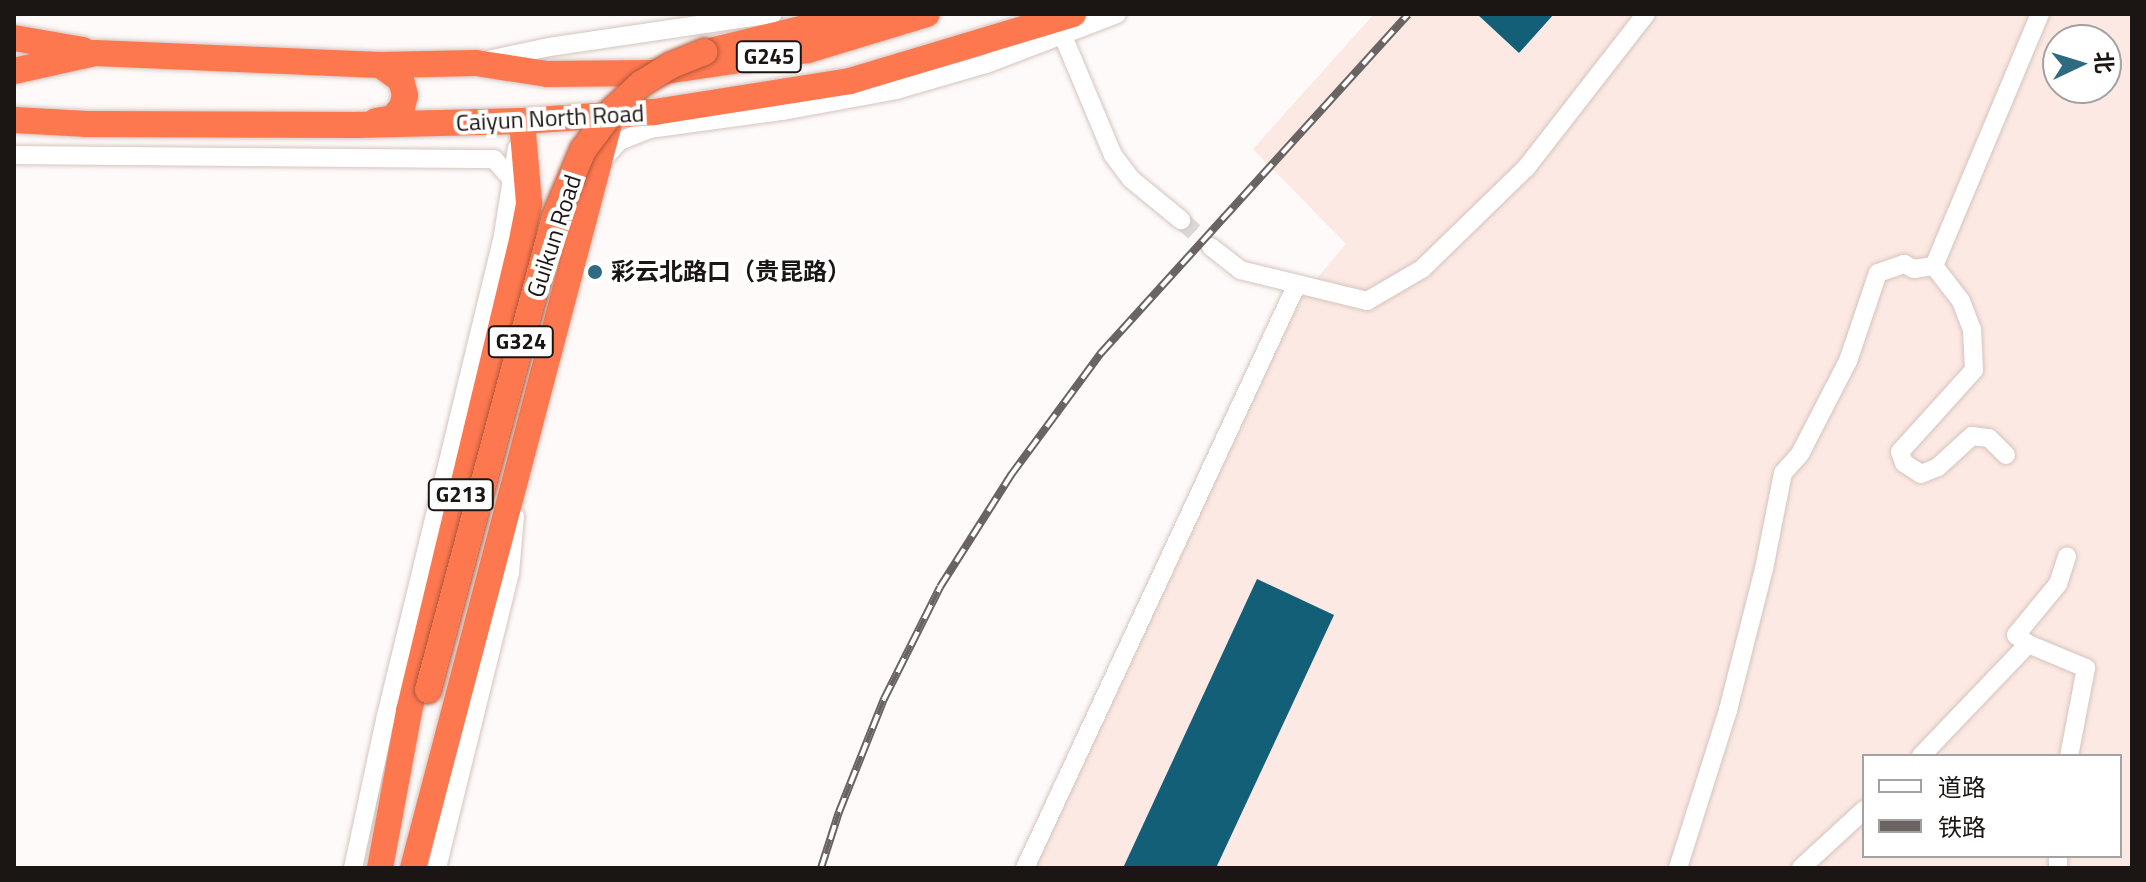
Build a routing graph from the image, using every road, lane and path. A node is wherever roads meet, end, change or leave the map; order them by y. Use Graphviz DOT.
graph roads {
  1 [pos="773,14"];
  2 [pos="863,14"];
  3 [pos="927,14"];
  4 [pos="1117,14"];
  5 [pos="1646,14"];
  6 [pos="2040,14"];
  7 [pos="1068,25"];
  8 [pos="14,38"];
  9 [pos="95,53"];
  10 [pos="14,55"];
  11 [pos="476,63"];
  12 [pos="380,65"];
  13 [pos="14,71"];
  14 [pos="611,116"];
  15 [pos="14,120"];
  16 [pos="522,121"];
  17 [pos="356,125"];
  18 [pos="649,129"];
  19 [pos="14,155"];
  20 [pos="595,169"];
  21 [pos="512,180"];
  22 [pos="529,203"];
  23 [pos="1181,220"];
  24 [pos="579,227"];
  25 [pos="1211,247"];
  26 [pos="1934,266"];
  27 [pos="1296,286"];
  28 [pos="2006,455"];
  29 [pos="518,469"];
  30 [pos="2067,556"];
  31 [pos="2028,644"];
  32 [pos="1923,754"];
  33 [pos="2069,754"];
  34 [pos="1862,812"];
  35 [pos="353,868"];
  36 [pos="380,868"];
  37 [pos="387,868"];
  38 [pos="413,868"];
  39 [pos="437,868"];
  40 [pos="1025,868"];
  41 [pos="1678,868"];
  42 [pos="1801,868"];
  1 -- 11 [label="street"];
  2 -- 37 [label="highway, Guikun Road / G324, bridge"];
  3 -- 11 [label="highway, Caiyun North Road / G245"];
  4 -- 7 [label="street"];
  5 -- 27 [label="street"];
  6 -- 26 [label="street"];
  7 -- 14 [label="highway, Caiyun North Road"];
  7 -- 18 [label="street"];
  7 -- 23 [label="street"];
  8 -- 9 [label="highway"];
  9 -- 10 [label="highway"];
  9 -- 12 [label="highway, Caiyun North Road"];
  9 -- 13 [label="highway, Caiyun North Road"];
  11 -- 12 [label="highway, Caiyun North Road"];
  12 -- 17 [label="highway"];
  14 -- 16 [label="highway, Caiyun North Road"];
  14 -- 18 [label="highway"];
  14 -- 20 [label="highway, Guikun Road / G213"];
  15 -- 17 [label="highway, Caiyun North Road"];
  16 -- 17 [label="highway, Caiyun North Road"];
  16 -- 21 [label="street"];
  16 -- 22 [label="highway, G213"];
  18 -- 20 [label="street"];
  19 -- 21 [label="street"];
  20 -- 24 [label="highway, Guikun Road / G213"];
  21 -- 35 [label="street"];
  22 -- 24 [label="highway"];
  22 -- 36 [label="highway, G213"];
  24 -- 29 [label="highway, Guikun Road / G213"];
  25 -- 27 [label="street"];
  26 -- 28 [label="street"];
  26 -- 41 [label="street"];
  27 -- 40 [label="street"];
  29 -- 38 [label="highway, Guikun Road / G213"];
  29 -- 39 [label="street"];
  30 -- 31 [label="street"];
  31 -- 32 [label="street"];
  31 -- 33 [label="street"];
  34 -- 42 [label="street"];
}
